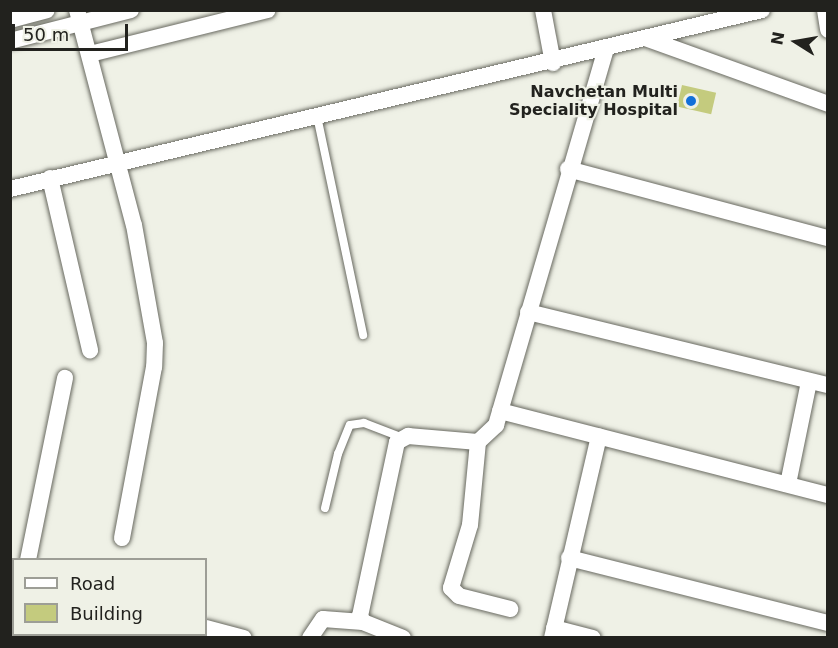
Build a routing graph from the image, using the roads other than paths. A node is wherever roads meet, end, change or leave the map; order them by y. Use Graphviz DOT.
graph roads {
  1 [pos="47,10"];
  2 [pos="131,10"];
  3 [pos="268,10"];
  4 [pos="543,10"];
  5 [pos="762,10"];
  6 [pos="825,10"];
  7 [pos="79,17"];
  8 [pos="10,20"];
  9 [pos="828,30"];
  10 [pos="645,38"];
  11 [pos="10,40"];
  12 [pos="606,48"];
  13 [pos="90,54"];
  14 [pos="553,63"];
  15 [pos="828,104"];
  16 [pos="317,116"];
  17 [pos="117,160"];
  18 [pos="568,169"];
  19 [pos="50,178"];
  20 [pos="10,189"];
  21 [pos="828,238"];
  22 [pos="528,312"];
  23 [pos="363,335"];
  24 [pos="90,350"];
  25 [pos="65,378"];
  26 [pos="809,382"];
  27 [pos="828,385"];
  28 [pos="500,411"];
  29 [pos="599,436"];
  30 [pos="401,437"];
  31 [pos="478,442"];
  32 [pos="788,484"];
  33 [pos="828,495"];
  34 [pos="325,508"];
  35 [pos="122,538"];
  36 [pos="28,558"];
  37 [pos="569,558"];
  38 [pos="510,609"];
  39 [pos="363,622"];
  40 [pos="828,623"];
  41 [pos="207,628"];
  42 [pos="553,633"];
  43 [pos="244,638"];
  44 [pos="310,638"];
  45 [pos="403,638"];
  46 [pos="593,638"];
  1 -- 8 [label="street"];
  2 -- 7 [label="street"];
  3 -- 13 [label="street"];
  4 -- 14 [label="street"];
  5 -- 10 [label="street"];
  6 -- 9 [label="street"];
  7 -- 11 [label="street"];
  7 -- 13 [label="street"];
  10 -- 12 [label="street"];
  10 -- 15 [label="street"];
  12 -- 14 [label="street"];
  12 -- 18 [label="street"];
  13 -- 17 [label="street"];
  14 -- 16 [label="street"];
  16 -- 17 [label="street"];
  16 -- 23 [label="lane"];
  17 -- 19 [label="street"];
  17 -- 35 [label="street"];
  18 -- 21 [label="street"];
  18 -- 22 [label="street"];
  19 -- 20 [label="street"];
  19 -- 24 [label="street"];
  22 -- 26 [label="street"];
  22 -- 28 [label="street"];
  25 -- 36 [label="street"];
  26 -- 27 [label="street"];
  26 -- 32 [label="street"];
  28 -- 29 [label="street"];
  28 -- 31 [label="street"];
  29 -- 32 [label="street"];
  29 -- 37 [label="street"];
  30 -- 31 [label="street"];
  30 -- 34 [label="lane"];
  30 -- 39 [label="street"];
  31 -- 38 [label="street"];
  32 -- 33 [label="street"];
  37 -- 40 [label="street"];
  37 -- 42 [label="street"];
  39 -- 44 [label="street"];
  39 -- 45 [label="street"];
  41 -- 43 [label="street"];
  42 -- 46 [label="street"];
}
